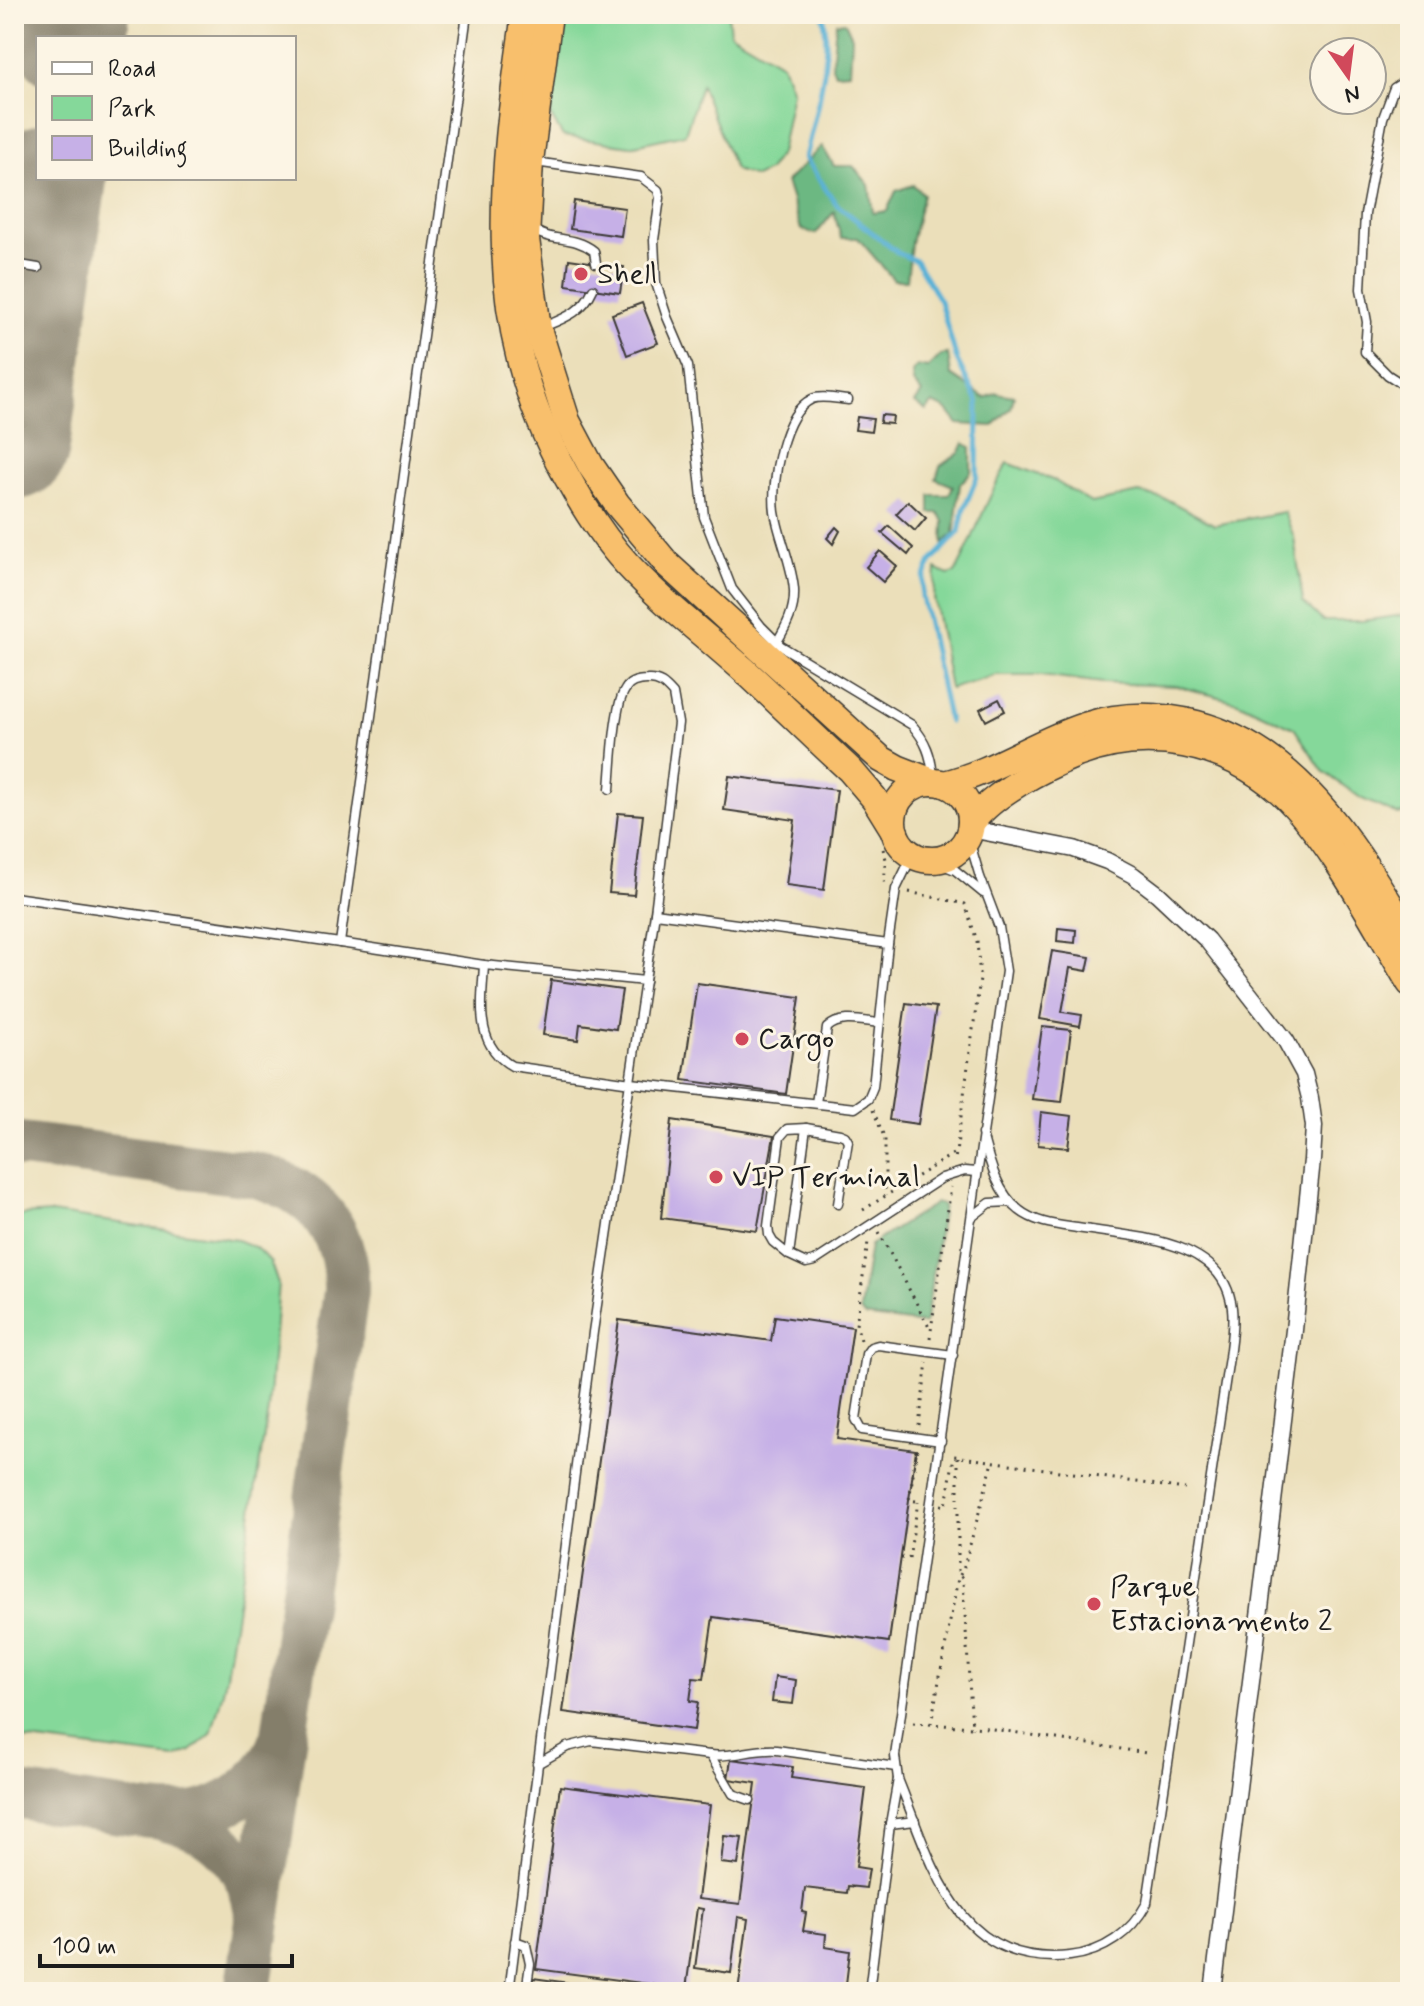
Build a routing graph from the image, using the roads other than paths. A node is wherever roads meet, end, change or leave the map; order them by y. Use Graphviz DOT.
graph roads {
  1 [pos="467,14"];
  2 [pos="525,14"];
  3 [pos="549,14"];
  4 [pos="1410,78"];
  5 [pos="530,161"];
  6 [pos="526,221"];
  7 [pos="596,263"];
  8 [pos="14,264"];
  9 [pos="38,268"];
  10 [pos="593,289"];
  11 [pos="538,329"];
  12 [pos="1410,389"];
  13 [pos="848,400"];
  14 [pos="777,642"];
  15 [pos="938,783"];
  16 [pos="610,789"];
  17 [pos="970,829"];
  18 [pos="895,832"];
  19 [pos="922,857"];
  20 [pos="987,896"];
  21 [pos="14,897"];
  22 [pos="655,913"];
  23 [pos="1410,937"];
  24 [pos="340,943"];
  25 [pos="888,944"];
  26 [pos="484,965"];
  27 [pos="645,981"];
  28 [pos="1410,983"];
  29 [pos="879,1023"];
  30 [pos="631,1083"];
  31 [pos="816,1103"];
  32 [pos="806,1128"];
  33 [pos="982,1134"];
  34 [pos="977,1172"];
  35 [pos="1010,1202"];
  36 [pos="838,1204"];
  37 [pos="972,1217"];
  38 [pos="789,1255"];
  39 [pos="953,1355"];
  40 [pos="941,1441"];
  41 [pos="710,1755"];
  42 [pos="537,1764"];
  43 [pos="896,1767"];
  44 [pos="898,1779"];
  45 [pos="750,1800"];
  46 [pos="915,1821"];
  47 [pos="890,1824"];
  48 [pos="515,1941"];
  49 [pos="509,1992"];
  50 [pos="526,1992"];
  51 [pos="869,1992"];
  52 [pos="1213,1992"];
  1 -- 24 [label="lane"];
  2 -- 18 [label="highway"];
  3 -- 5 [label="highway"];
  4 -- 12 [label="lane"];
  5 -- 6 [label="highway"];
  5 -- 14 [label="lane"];
  6 -- 7 [label="lane"];
  6 -- 11 [label="highway"];
  8 -- 9 [label="lane"];
  10 -- 11 [label="lane"];
  11 -- 15 [label="highway"];
  13 -- 14 [label="lane"];
  14 -- 15 [label="lane"];
  15 -- 17 [label="highway"];
  15 -- 18 [label="highway"];
  15 -- 23 [label="highway"];
  16 -- 22 [label="lane"];
  17 -- 19 [label="highway"];
  17 -- 20 [label="lane"];
  17 -- 28 [label="highway"];
  17 -- 52 [label="street"];
  18 -- 19 [label="highway"];
  19 -- 20 [label="lane"];
  19 -- 25 [label="lane"];
  20 -- 33 [label="lane"];
  21 -- 24 [label="lane"];
  22 -- 25 [label="lane"];
  22 -- 27 [label="lane"];
  24 -- 26 [label="lane"];
  25 -- 29 [label="lane"];
  26 -- 27 [label="lane"];
  26 -- 30 [label="lane"];
  27 -- 30 [label="lane"];
  29 -- 31 [label="lane"];
  29 -- 31 [label="lane"];
  30 -- 31 [label="lane"];
  30 -- 42 [label="lane"];
  32 -- 36 [label="lane"];
  32 -- 38 [label="lane"];
  32 -- 38 [label="lane"];
  33 -- 34 [label="lane"];
  33 -- 35 [label="lane"];
  34 -- 37 [label="lane"];
  34 -- 38 [label="lane"];
  35 -- 37 [label="lane"];
  35 -- 46 [label="lane"];
  37 -- 39 [label="lane"];
  39 -- 40 [label="lane"];
  39 -- 40 [label="lane"];
  40 -- 43 [label="lane"];
  41 -- 42 [label="lane"];
  41 -- 43 [label="lane"];
  41 -- 45 [label="lane"];
  42 -- 48 [label="lane"];
  43 -- 44 [label="lane"];
  44 -- 46 [label="lane"];
  44 -- 47 [label="lane"];
  46 -- 47 [label="lane"];
  47 -- 51 [label="lane"];
  48 -- 49 [label="lane"];
  48 -- 50 [label="lane"];
}
